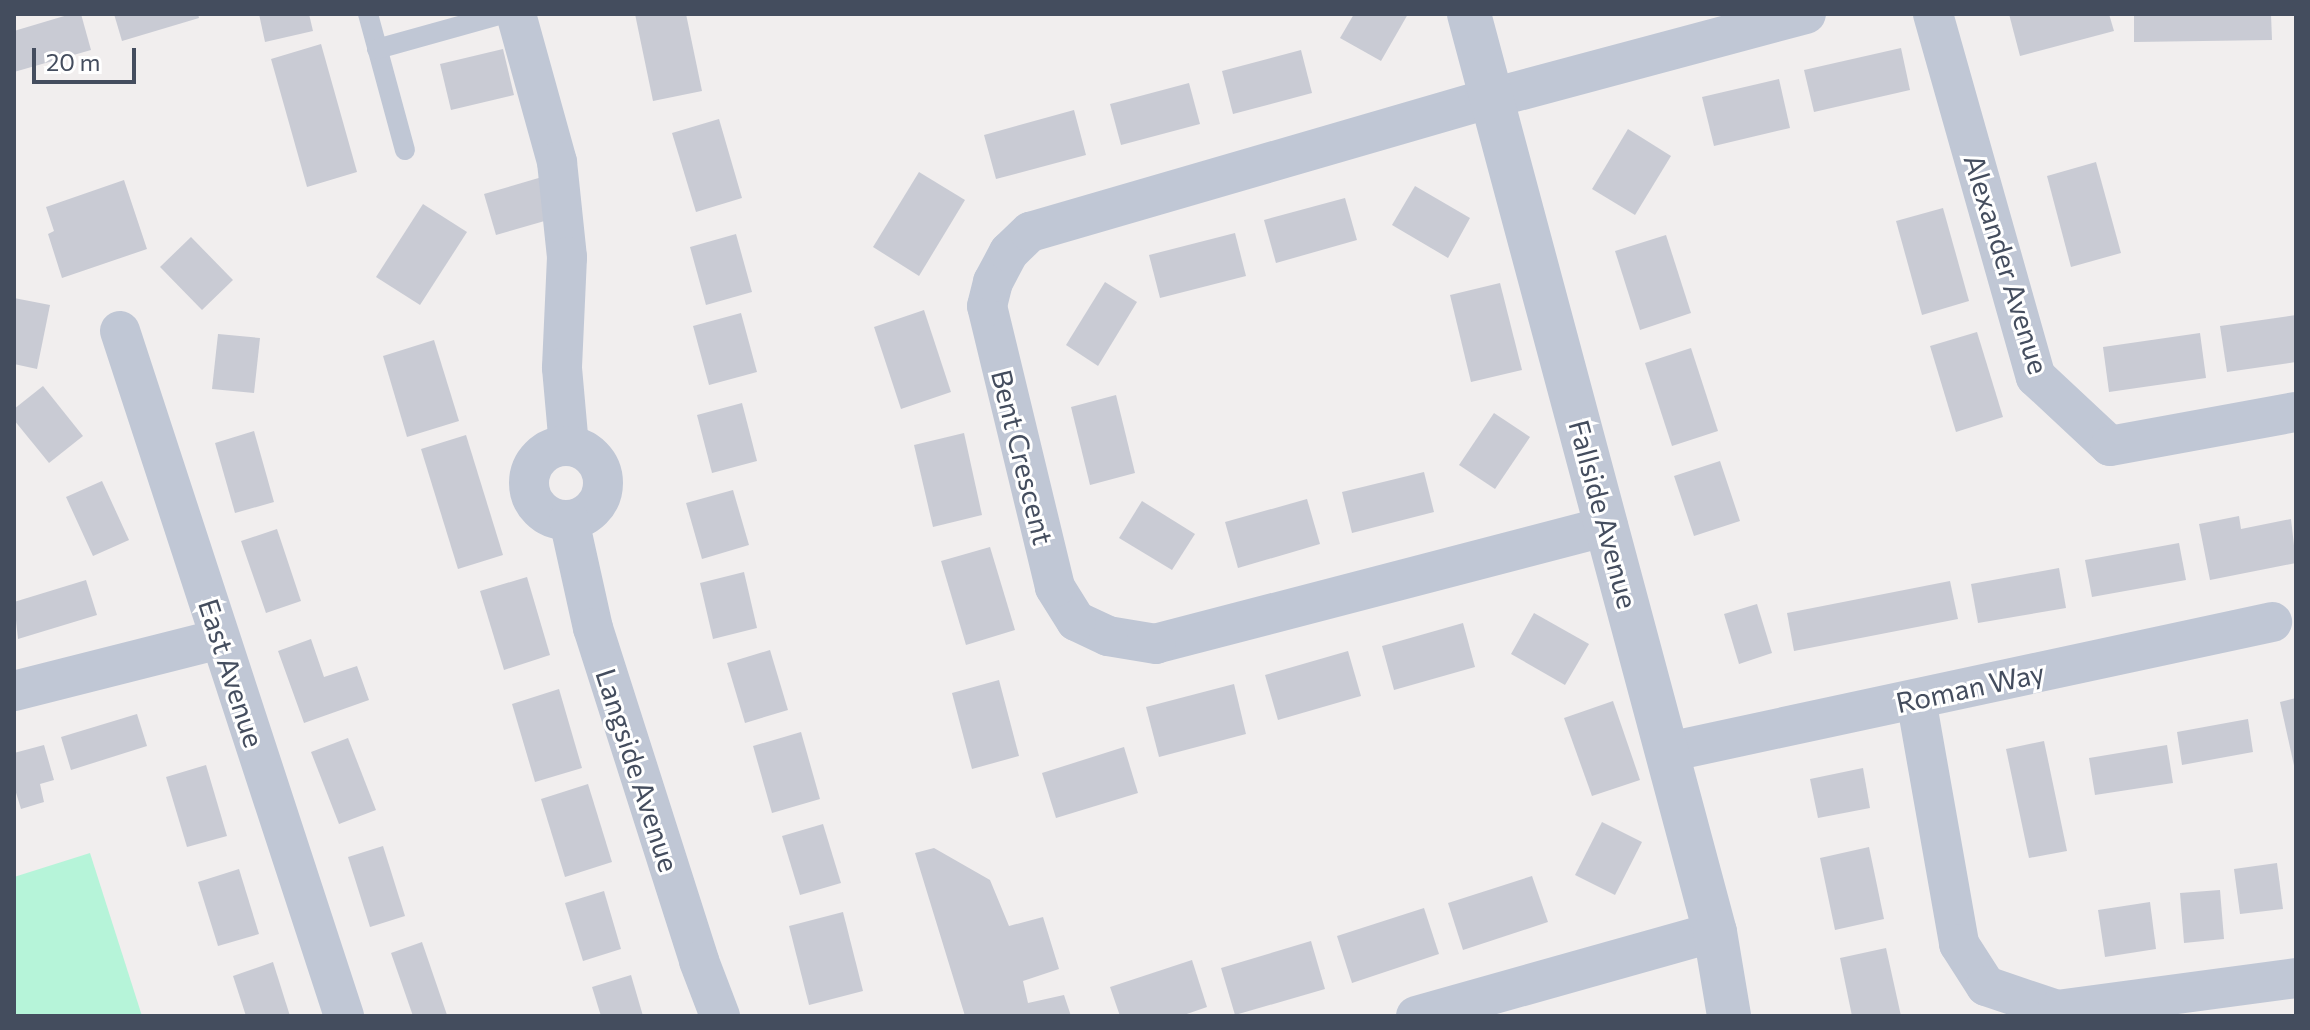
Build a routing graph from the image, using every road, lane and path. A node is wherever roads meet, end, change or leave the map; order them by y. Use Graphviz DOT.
graph roads {
  1 [pos="368,14"];
  2 [pos="502,14"];
  3 [pos="516,14"];
  4 [pos="1469,14"];
  5 [pos="1806,14"];
  6 [pos="1933,14"];
  7 [pos="377,49"];
  8 [pos="1492,98"];
  9 [pos="405,150"];
  10 [pos="120,331"];
  11 [pos="2296,412"];
  12 [pos="569,446"];
  13 [pos="569,520"];
  14 [pos="1608,526"];
  15 [pos="2272,622"];
  16 [pos="220,639"];
  17 [pos="14,691"];
  18 [pos="1916,699"];
  19 [pos="1668,752"];
  20 [pos="1715,932"];
  21 [pos="2296,978"];
  22 [pos="344,1016"];
  23 [pos="720,1016"];
  24 [pos="1416,1016"];
  25 [pos="1729,1016"];
  1 -- 7 [label="lane"];
  2 -- 7 [label="lane"];
  3 -- 12 [label="street"];
  4 -- 8 [label="street, Fallside Avenue"];
  5 -- 8 [label="street, Bent Crescent"];
  6 -- 11 [label="street, Alexander Avenue"];
  7 -- 9 [label="lane"];
  8 -- 14 [label="street, Fallside Avenue"];
  8 -- 14 [label="street, Bent Crescent"];
  10 -- 16 [label="street, East Avenue"];
  12 -- 13 [label="street"];
  12 -- 13 [label="street"];
  13 -- 23 [label="street, Langside Avenue"];
  14 -- 19 [label="street, Fallside Avenue"];
  15 -- 18 [label="street, Roman Way"];
  16 -- 17 [label="street"];
  16 -- 22 [label="street, East Avenue"];
  18 -- 19 [label="street, Roman Way"];
  18 -- 21 [label="street"];
  19 -- 20 [label="street, Fallside Avenue"];
  20 -- 24 [label="street"];
  20 -- 25 [label="street, Fallside Avenue"];
}
